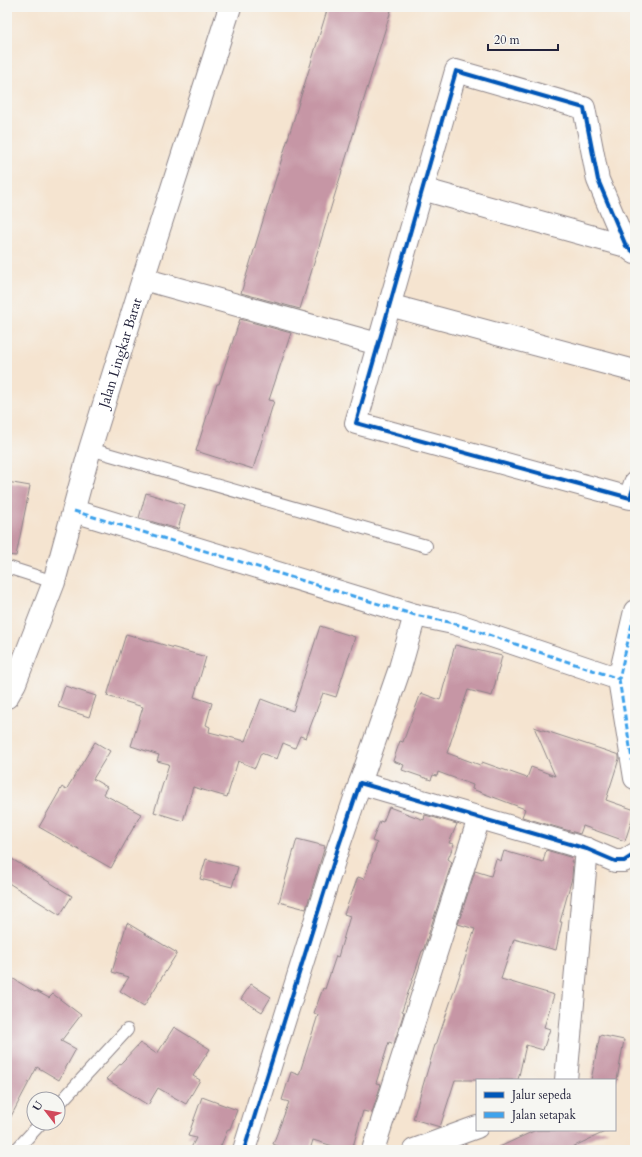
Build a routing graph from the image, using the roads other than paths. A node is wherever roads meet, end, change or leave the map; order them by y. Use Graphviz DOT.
graph roads {
  1 [pos="230,7"];
  2 [pos="422,189"];
  3 [pos="630,249"];
  4 [pos="143,279"];
  5 [pos="389,305"];
  6 [pos="378,344"];
  7 [pos="635,371"];
  8 [pos="90,449"];
  9 [pos="635,483"];
  10 [pos="74,510"];
  11 [pos="426,546"];
  12 [pos="7,567"];
  13 [pos="54,582"];
  14 [pos="635,611"];
  15 [pos="415,615"];
  16 [pos="619,679"];
  17 [pos="7,697"];
  18 [pos="635,778"];
  19 [pos="360,783"];
  20 [pos="480,818"];
  21 [pos="587,849"];
  22 [pos="635,854"];
  23 [pos="128,1030"];
  24 [pos="566,1079"];
  25 [pos="66,1096"];
  26 [pos="476,1127"];
  27 [pos="34,1131"];
  28 [pos="16,1150"];
  29 [pos="244,1150"];
  30 [pos="373,1150"];
  31 [pos="414,1150"];
  1 -- 4 [label="main road, Jalan Lingkar Barat"];
  2 -- 3 [label="main road"];
  2 -- 3 [label="main road"];
  2 -- 5 [label="main road"];
  4 -- 6 [label="main road"];
  4 -- 8 [label="main road, Jalan Lingkar Barat"];
  5 -- 6 [label="main road"];
  5 -- 7 [label="main road"];
  6 -- 9 [label="main road"];
  8 -- 10 [label="main road, Jalan Lingkar Barat"];
  8 -- 11 [label="lane"];
  10 -- 13 [label="main road, Jalan Lingkar Barat"];
  10 -- 15 [label="main road"];
  12 -- 13 [label="lane"];
  13 -- 17 [label="main road, Jalan Lingkar Barat"];
  14 -- 16 [label="main road"];
  15 -- 16 [label="main road"];
  15 -- 19 [label="main road"];
  16 -- 18 [label="main road"];
  19 -- 20 [label="main road"];
  19 -- 29 [label="main road"];
  20 -- 21 [label="main road"];
  20 -- 30 [label="main road"];
  21 -- 22 [label="main road"];
  21 -- 24 [label="main road"];
  23 -- 25 [label="lane"];
  26 -- 31 [label="main road"];
  27 -- 28 [label="lane"];
}
